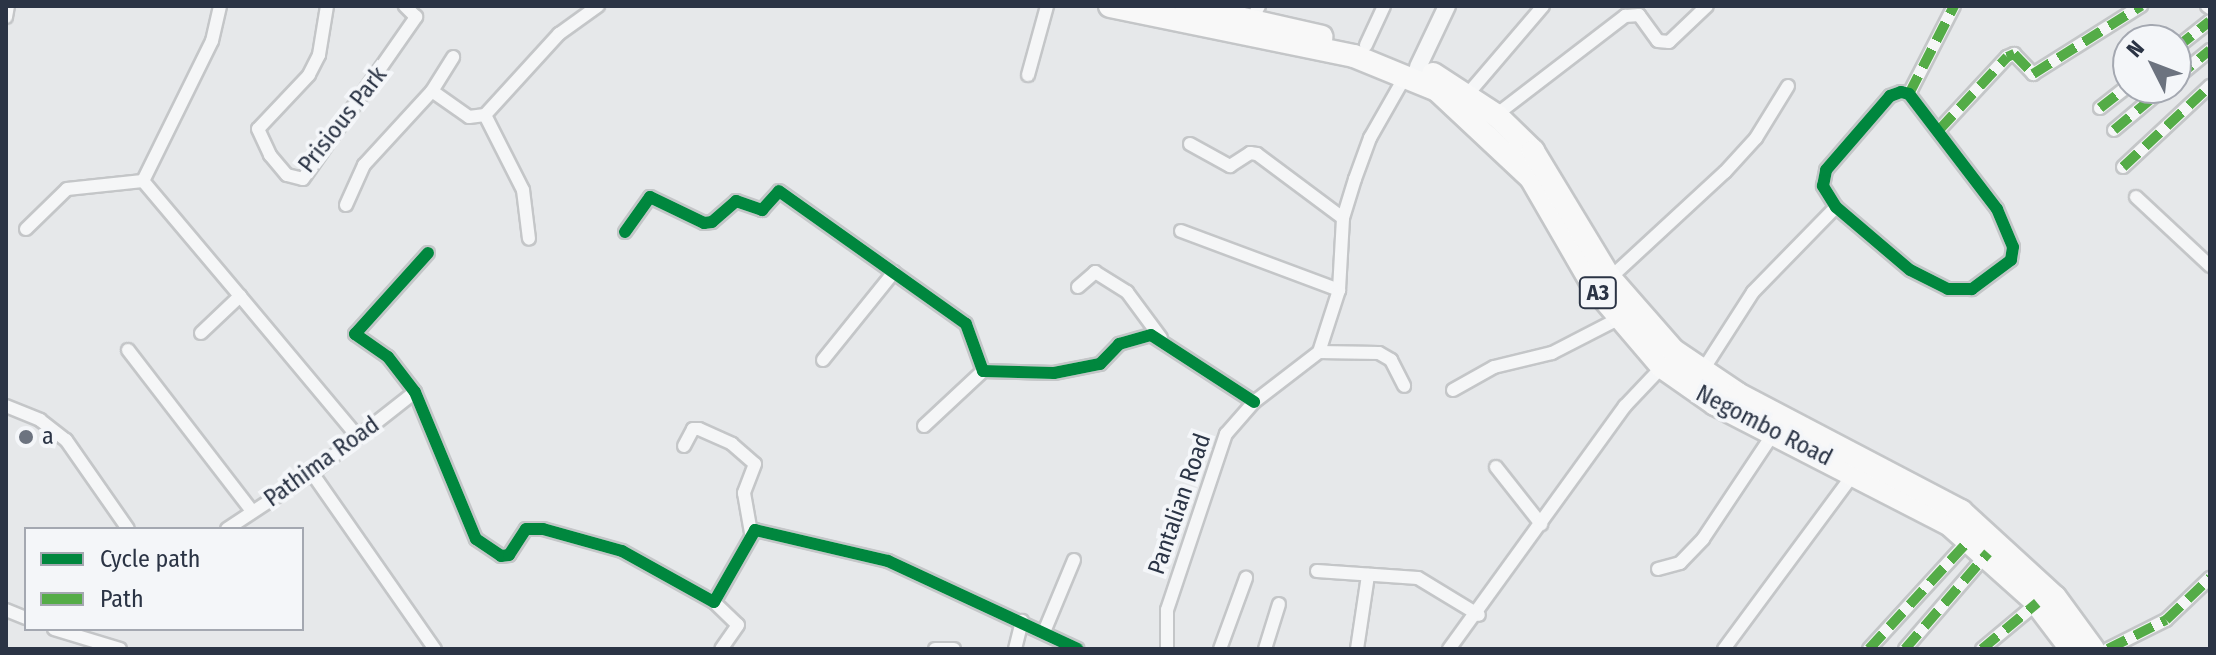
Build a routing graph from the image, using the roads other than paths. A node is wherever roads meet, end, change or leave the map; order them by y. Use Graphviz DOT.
graph roads {
  1 [pos="8,6"];
  2 [pos="220,6"];
  3 [pos="327,6"];
  4 [pos="405,6"];
  5 [pos="598,6"];
  6 [pos="1047,6"];
  7 [pos="1110,6"];
  8 [pos="1186,6"];
  9 [pos="1384,6"];
  10 [pos="1447,6"];
  11 [pos="1543,6"];
  12 [pos="1707,6"];
  13 [pos="1954,6"];
  14 [pos="2141,6"];
  15 [pos="1255,14"];
  16 [pos="6,17"];
  17 [pos="2210,21"];
  18 [pos="2192,35"];
  19 [pos="1366,45"];
  20 [pos="2210,50"];
  21 [pos="453,57"];
  22 [pos="2192,65"];
  23 [pos="1412,71"];
  24 [pos="1028,75"];
  25 [pos="1788,86"];
  26 [pos="2210,86"];
  27 [pos="432,91"];
  28 [pos="1909,94"];
  29 [pos="1467,95"];
  30 [pos="2112,99"];
  31 [pos="2145,104"];
  32 [pos="2100,108"];
  33 [pos="485,115"];
  34 [pos="1496,115"];
  35 [pos="1939,130"];
  36 [pos="2114,130"];
  37 [pos="1190,144"];
  38 [pos="2123,167"];
  39 [pos="143,181"];
  40 [pos="2136,197"];
  41 [pos="346,205"];
  42 [pos="1836,207"];
  43 [pos="1343,218"];
  44 [pos="26,229"];
  45 [pos="1181,231"];
  46 [pos="625,232"];
  47 [pos="529,239"];
  48 [pos="428,253"];
  49 [pos="2210,266"];
  50 [pos="894,272"];
  51 [pos="1610,278"];
  52 [pos="1078,287"];
  53 [pos="1339,290"];
  54 [pos="240,296"];
  55 [pos="1618,319"];
  56 [pos="201,333"];
  57 [pos="1161,338"];
  58 [pos="128,350"];
  59 [pos="1319,352"];
  60 [pos="823,360"];
  61 [pos="1662,367"];
  62 [pos="983,371"];
  63 [pos="1701,373"];
  64 [pos="1404,386"];
  65 [pos="1453,390"];
  66 [pos="415,392"];
  67 [pos="1254,402"];
  68 [pos="6,406"];
  69 [pos="924,426"];
  70 [pos="1773,434"];
  71 [pos="358,437"];
  72 [pos="684,446"];
  73 [pos="1496,467"];
  74 [pos="1855,472"];
  75 [pos="312,473"];
  76 [pos="252,511"];
  77 [pos="1541,524"];
  78 [pos="127,527"];
  79 [pos="230,527"];
  80 [pos="751,532"];
  81 [pos="1970,539"];
  82 [pos="1988,553"];
  83 [pos="1074,560"];
  84 [pos="1658,569"];
  85 [pos="1317,571"];
  86 [pos="1368,575"];
  87 [pos="1246,578"];
  88 [pos="2210,578"];
  89 [pos="714,602"];
  90 [pos="2037,603"];
  91 [pos="1279,604"];
  92 [pos="1479,615"];
  93 [pos="1022,621"];
  94 [pos="1044,632"];
  95 [pos="77,638"];
  96 [pos="120,649"];
  97 [pos="435,649"];
  98 [pos="721,649"];
  99 [pos="935,649"];
  100 [pos="954,649"];
  101 [pos="1015,649"];
  102 [pos="1078,649"];
  103 [pos="1167,649"];
  104 [pos="1220,649"];
  105 [pos="1265,649"];
  106 [pos="1357,649"];
  107 [pos="1449,649"];
  108 [pos="1724,649"];
  109 [pos="1869,649"];
  110 [pos="1905,649"];
  111 [pos="1982,649"];
  112 [pos="2071,649"];
  113 [pos="2093,649"];
  114 [pos="2108,649"];
  1 -- 16 [label="street"];
  2 -- 39 [label="street"];
  3 -- 4 [label="street, Prisious Park"];
  5 -- 33 [label="street"];
  6 -- 24 [label="street"];
  7 -- 23 [label="highway, Negombo Road / A3"];
  8 -- 15 [label="highway, Negombo Road / A3"];
  9 -- 19 [label="street"];
  10 -- 23 [label="street"];
  11 -- 29 [label="street"];
  12 -- 34 [label="street"];
  13 -- 28 [label="street"];
  14 -- 35 [label="street"];
  15 -- 19 [label="highway, Negombo Road / A3"];
  17 -- 18 [label="street"];
  19 -- 23 [label="highway, Negombo Road / A3"];
  20 -- 22 [label="street"];
  21 -- 27 [label="street"];
  23 -- 29 [label="highway, Negombo Road / A3"];
  23 -- 43 [label="street"];
  23 -- 55 [label="highway, Negombo Road / A3"];
  25 -- 51 [label="street"];
  26 -- 38 [label="street"];
  27 -- 33 [label="street"];
  27 -- 41 [label="street"];
  28 -- 35 [label="street"];
  28 -- 42 [label="street"];
  29 -- 34 [label="highway, Negombo Road / A3"];
  30 -- 32 [label="street"];
  31 -- 36 [label="street"];
  33 -- 47 [label="street"];
  34 -- 51 [label="highway, Negombo Road / A3"];
  35 -- 42 [label="street"];
  37 -- 43 [label="street"];
  39 -- 44 [label="street"];
  39 -- 54 [label="street"];
  40 -- 49 [label="street"];
  42 -- 63 [label="street"];
  43 -- 53 [label="street"];
  45 -- 53 [label="street"];
  46 -- 50 [label="street"];
  48 -- 66 [label="street"];
  50 -- 60 [label="street"];
  50 -- 62 [label="street"];
  51 -- 63 [label="highway, Negombo Road / A3"];
  52 -- 57 [label="street"];
  53 -- 59 [label="street"];
  54 -- 56 [label="street"];
  54 -- 71 [label="street"];
  55 -- 61 [label="highway, Negombo Road / A3"];
  55 -- 65 [label="street"];
  57 -- 62 [label="street"];
  57 -- 67 [label="street"];
  58 -- 76 [label="street"];
  59 -- 64 [label="street"];
  59 -- 67 [label="street, Pantalian Road"];
  61 -- 70 [label="highway, Negombo Road / A3"];
  61 -- 77 [label="street"];
  62 -- 69 [label="street"];
  63 -- 113 [label="highway, Negombo Road / A3"];
  66 -- 71 [label="street, Pathima Road"];
  66 -- 89 [label="street"];
  67 -- 103 [label="street, Pantalian Road"];
  68 -- 78 [label="street"];
  70 -- 74 [label="highway, Negombo Road / A3"];
  70 -- 84 [label="street"];
  71 -- 75 [label="street, Pathima Road"];
  72 -- 80 [label="street"];
  73 -- 77 [label="street"];
  74 -- 81 [label="highway, Negombo Road / A3"];
  74 -- 108 [label="street"];
  75 -- 76 [label="street, Pathima Road"];
  75 -- 97 [label="street"];
  76 -- 79 [label="street, Pathima Road"];
  77 -- 92 [label="street"];
  80 -- 89 [label="street"];
  80 -- 93 [label="street"];
  81 -- 82 [label="highway, Negombo Road / A3"];
  81 -- 109 [label="street"];
  82 -- 90 [label="highway, Negombo Road / A3"];
  82 -- 110 [label="street"];
  83 -- 94 [label="street"];
  85 -- 86 [label="street"];
  86 -- 92 [label="street"];
  86 -- 106 [label="street"];
  87 -- 104 [label="street"];
  88 -- 114 [label="street"];
  89 -- 98 [label="street"];
  90 -- 111 [label="street"];
  90 -- 112 [label="highway, Negombo Road / A3"];
  91 -- 105 [label="street"];
  92 -- 107 [label="street"];
  93 -- 94 [label="street"];
  93 -- 101 [label="street"];
  94 -- 102 [label="street"];
  95 -- 96 [label="street"];
  99 -- 100 [label="street"];
}
